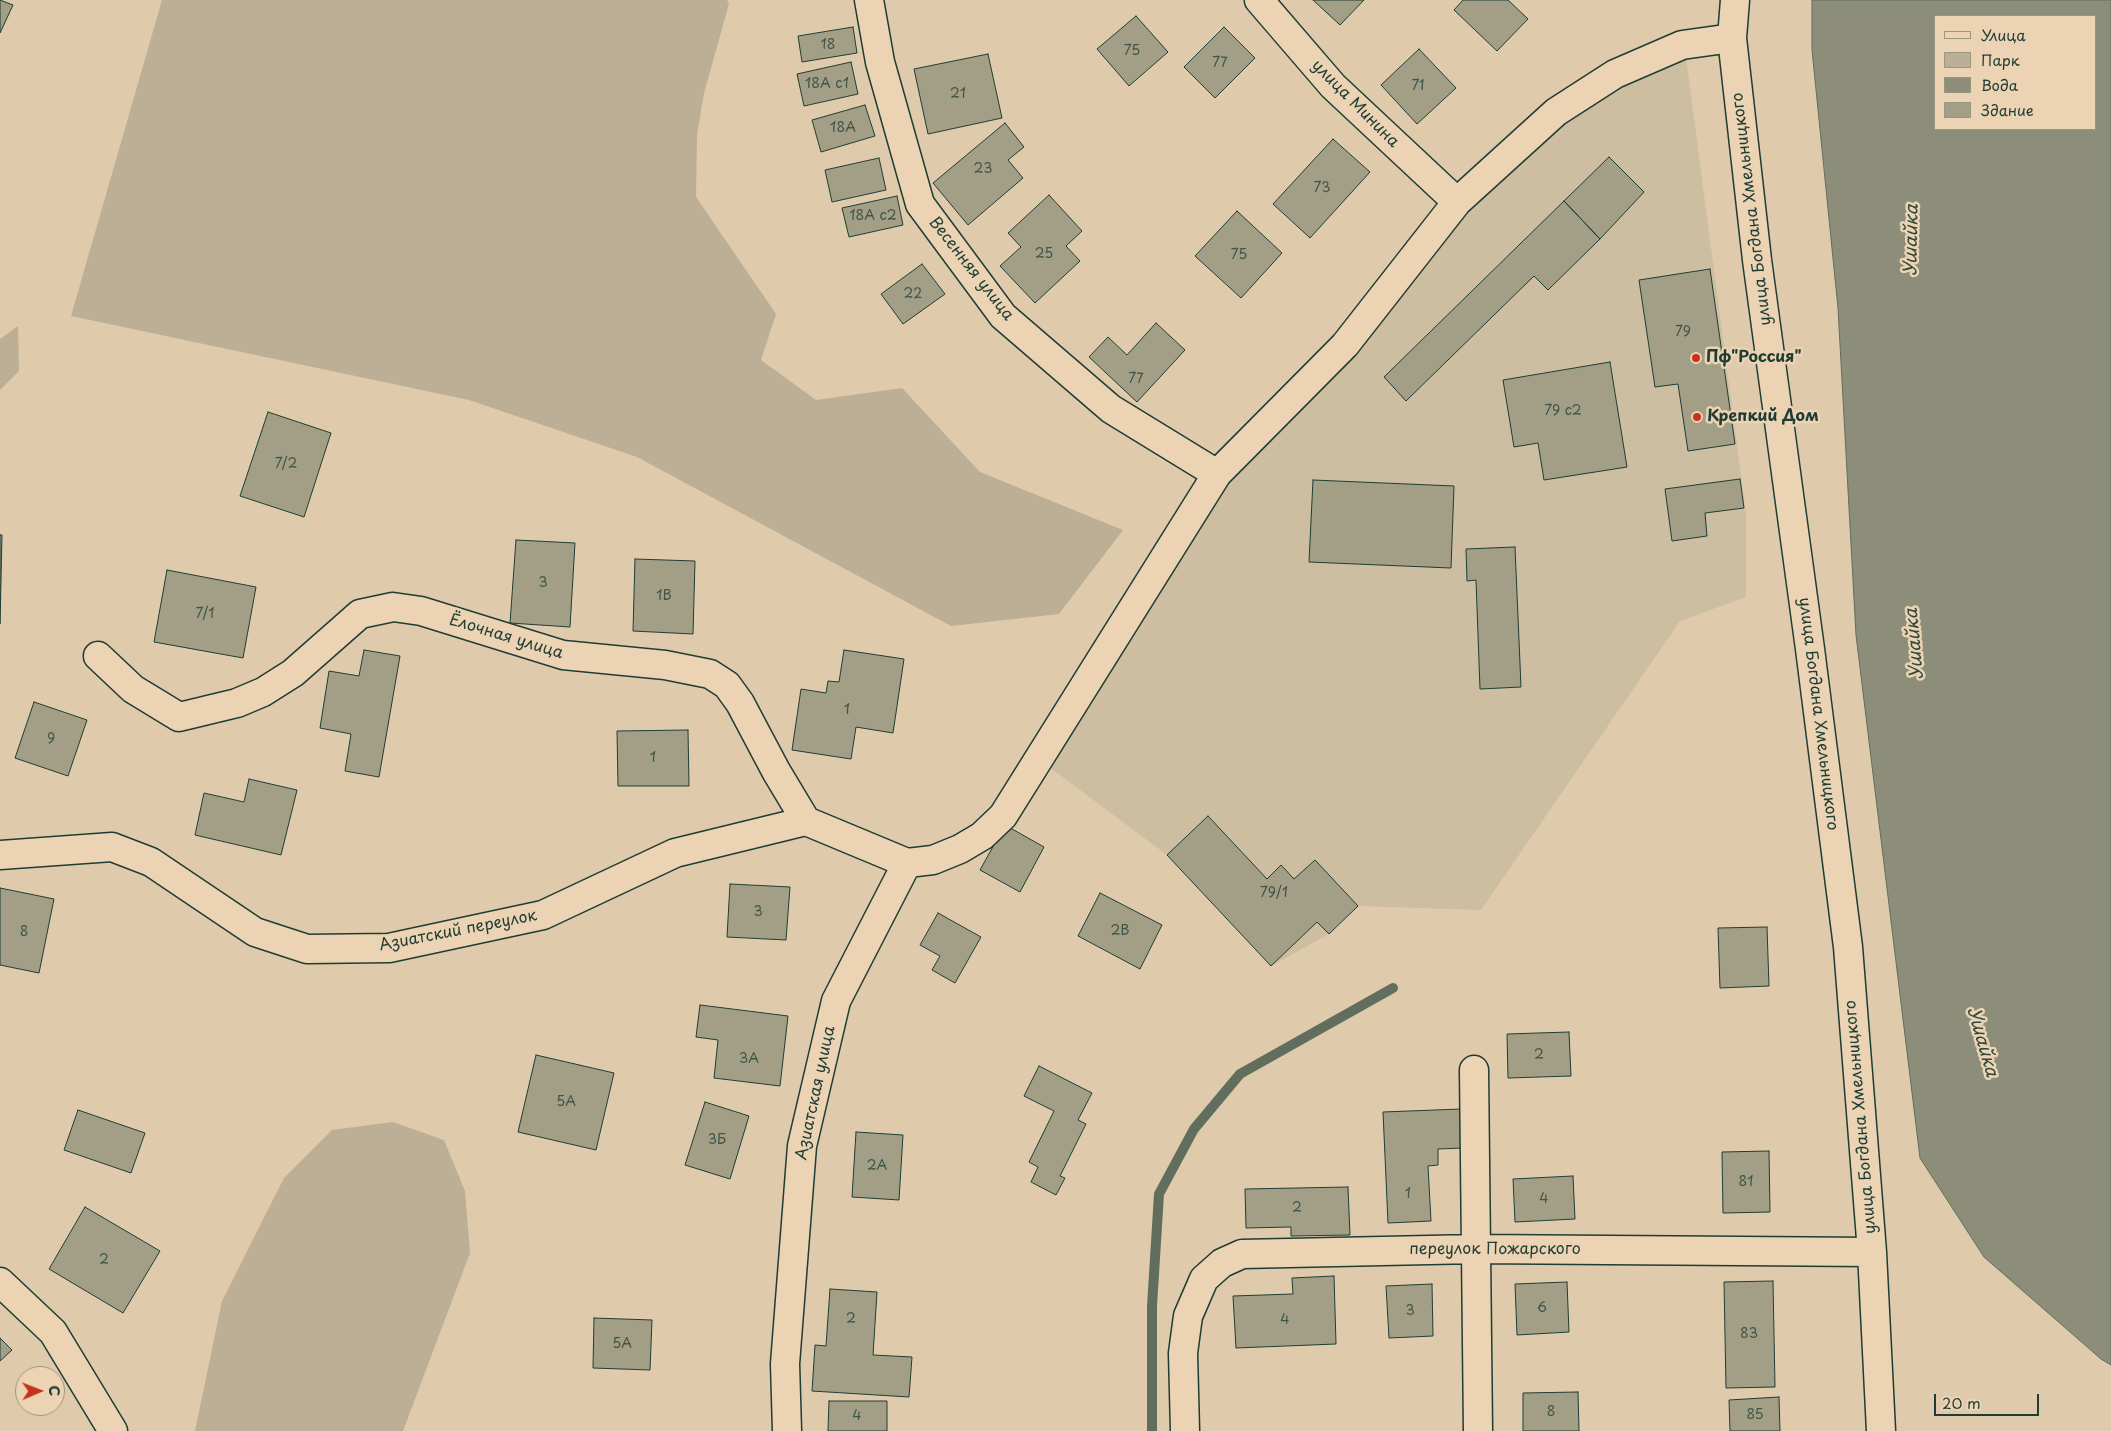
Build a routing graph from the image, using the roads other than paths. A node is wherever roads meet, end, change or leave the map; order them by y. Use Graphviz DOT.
graph roads {
  1 [pos="869,0"];
  2 [pos="1259,0"];
  3 [pos="1735,0"];
  4 [pos="1732,38"];
  5 [pos="1457,202"];
  6 [pos="1217,474"];
  7 [pos="98,656"];
  8 [pos="806,820"];
  9 [pos="0,854"];
  10 [pos="907,863"];
  11 [pos="1474,1070"];
  12 [pos="1476,1249"];
  13 [pos="1872,1252"];
  14 [pos="0,1282"];
  15 [pos="113,1431"];
  16 [pos="787,1431"];
  17 [pos="1185,1431"];
  18 [pos="1478,1431"];
  19 [pos="1881,1431"];
  1 -- 6 [label="street, Весенняя улица"];
  2 -- 5 [label="street, улица Минина"];
  3 -- 4 [label="street, улица Богдана Хмельницкого"];
  4 -- 5 [label="street"];
  4 -- 13 [label="street, улица Богдана Хмельницкого"];
  5 -- 6 [label="street"];
  6 -- 10 [label="street"];
  7 -- 8 [label="street, Ёлочная улица"];
  8 -- 9 [label="street, Азиатский переулок"];
  8 -- 10 [label="street"];
  10 -- 16 [label="street, Азиатская улица"];
  11 -- 12 [label="street"];
  12 -- 13 [label="street, переулок Пожарского"];
  12 -- 17 [label="street, переулок Пожарского"];
  12 -- 18 [label="street"];
  13 -- 19 [label="street, улица Богдана Хмельницкого"];
  14 -- 15 [label="street"];
}
